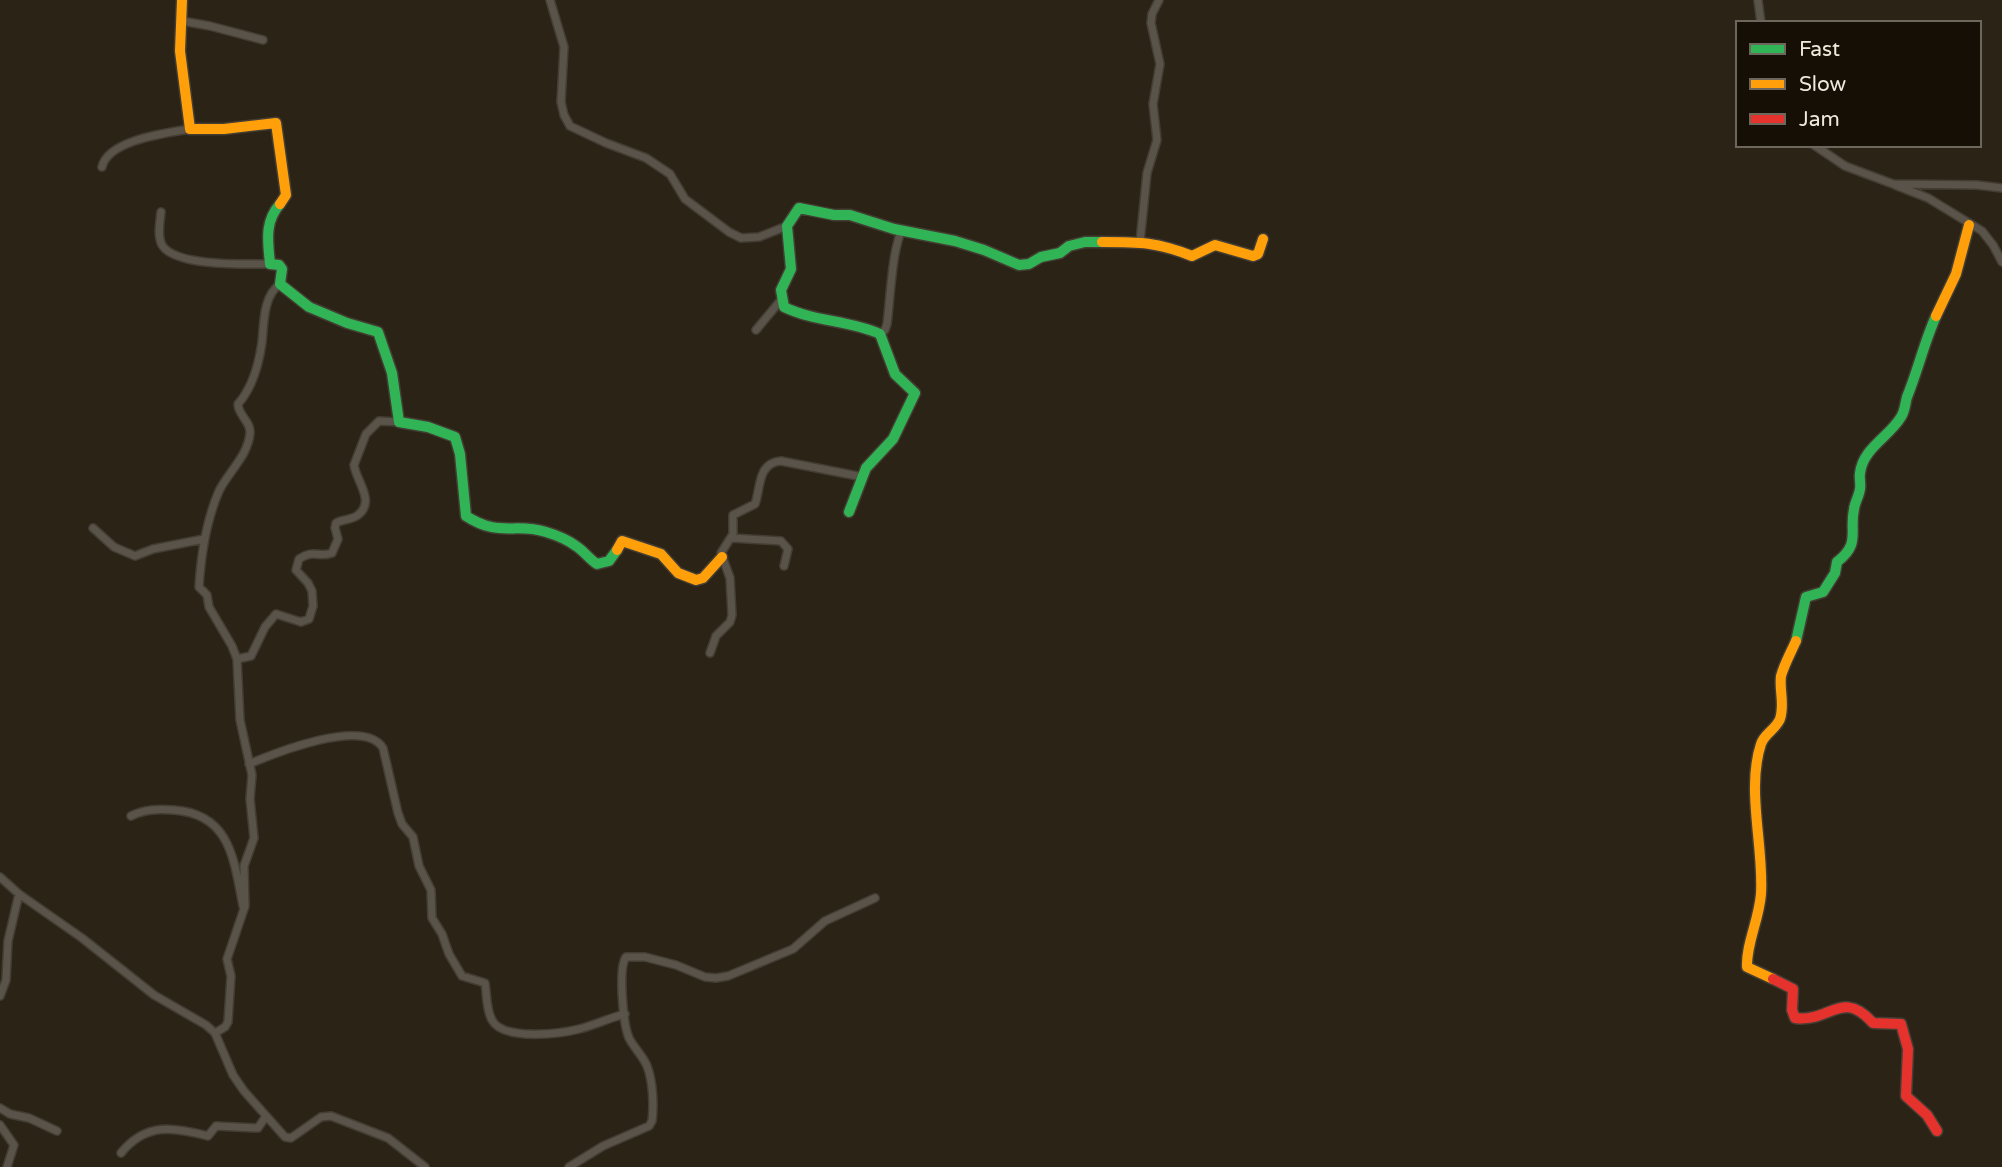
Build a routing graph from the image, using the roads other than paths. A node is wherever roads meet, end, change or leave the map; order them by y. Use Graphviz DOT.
graph roads {
  1 [pos="182,0"];
  2 [pos="551,0"];
  3 [pos="1159,0"];
  4 [pos="1758,0"];
  5 [pos="182,21"];
  6 [pos="1761,21"];
  7 [pos="263,40"];
  8 [pos="190,129"];
  9 [pos="1817,147"];
  10 [pos="102,167"];
  11 [pos="1893,184"];
  12 [pos="2002,188"];
  13 [pos="161,212"];
  14 [pos="1969,225"];
  15 [pos="787,226"];
  16 [pos="902,230"];
  17 [pos="1263,239"];
  18 [pos="1140,242"];
  19 [pos="2002,262"];
  20 [pos="270,264"];
  21 [pos="280,284"];
  22 [pos="781,300"];
  23 [pos="756,330"];
  24 [pos="880,334"];
  25 [pos="399,422"];
  26 [pos="863,477"];
  27 [pos="849,512"];
  28 [pos="93,528"];
  29 [pos="732,538"];
  30 [pos="204,539"];
  31 [pos="722,557"];
  32 [pos="785,566"];
  33 [pos="710,653"];
  34 [pos="239,659"];
  35 [pos="249,764"];
  36 [pos="131,816"];
  37 [pos="0,877"];
  38 [pos="19,894"];
  39 [pos="875,898"];
  40 [pos="243,911"];
  41 [pos="0,996"];
  42 [pos="625,1014"];
  43 [pos="215,1033"];
  44 [pos="0,1108"];
  45 [pos="265,1116"];
  46 [pos="0,1125"];
  47 [pos="57,1131"];
  48 [pos="1937,1131"];
  49 [pos="121,1153"];
  50 [pos="6,1167"];
  51 [pos="425,1167"];
  52 [pos="569,1167"];
  1 -- 5 [label="street"];
  2 -- 15 [label="street"];
  3 -- 18 [label="street"];
  4 -- 6 [label="street"];
  5 -- 7 [label="street"];
  5 -- 8 [label="street"];
  8 -- 10 [label="street"];
  8 -- 20 [label="street"];
  9 -- 11 [label="street"];
  11 -- 12 [label="street"];
  11 -- 14 [label="street"];
  13 -- 20 [label="street"];
  14 -- 19 [label="street"];
  14 -- 48 [label="street"];
  15 -- 16 [label="street"];
  15 -- 22 [label="street"];
  16 -- 18 [label="street"];
  16 -- 24 [label="street"];
  17 -- 18 [label="street"];
  20 -- 21 [label="street"];
  21 -- 25 [label="street"];
  21 -- 30 [label="street"];
  22 -- 23 [label="street"];
  22 -- 24 [label="street"];
  24 -- 26 [label="street"];
  25 -- 31 [label="street"];
  25 -- 34 [label="street"];
  26 -- 27 [label="street"];
  26 -- 29 [label="street"];
  28 -- 30 [label="street"];
  29 -- 31 [label="street"];
  29 -- 32 [label="street"];
  30 -- 34 [label="street"];
  31 -- 33 [label="street"];
  34 -- 35 [label="street"];
  35 -- 40 [label="street"];
  35 -- 42 [label="street"];
  36 -- 40 [label="street"];
  37 -- 38 [label="street"];
  38 -- 41 [label="street"];
  38 -- 43 [label="street"];
  39 -- 42 [label="street"];
  40 -- 43 [label="street"];
  42 -- 52 [label="street"];
  43 -- 45 [label="street"];
  44 -- 47 [label="street"];
  45 -- 49 [label="street"];
  45 -- 51 [label="street"];
  46 -- 50 [label="street"];
}
